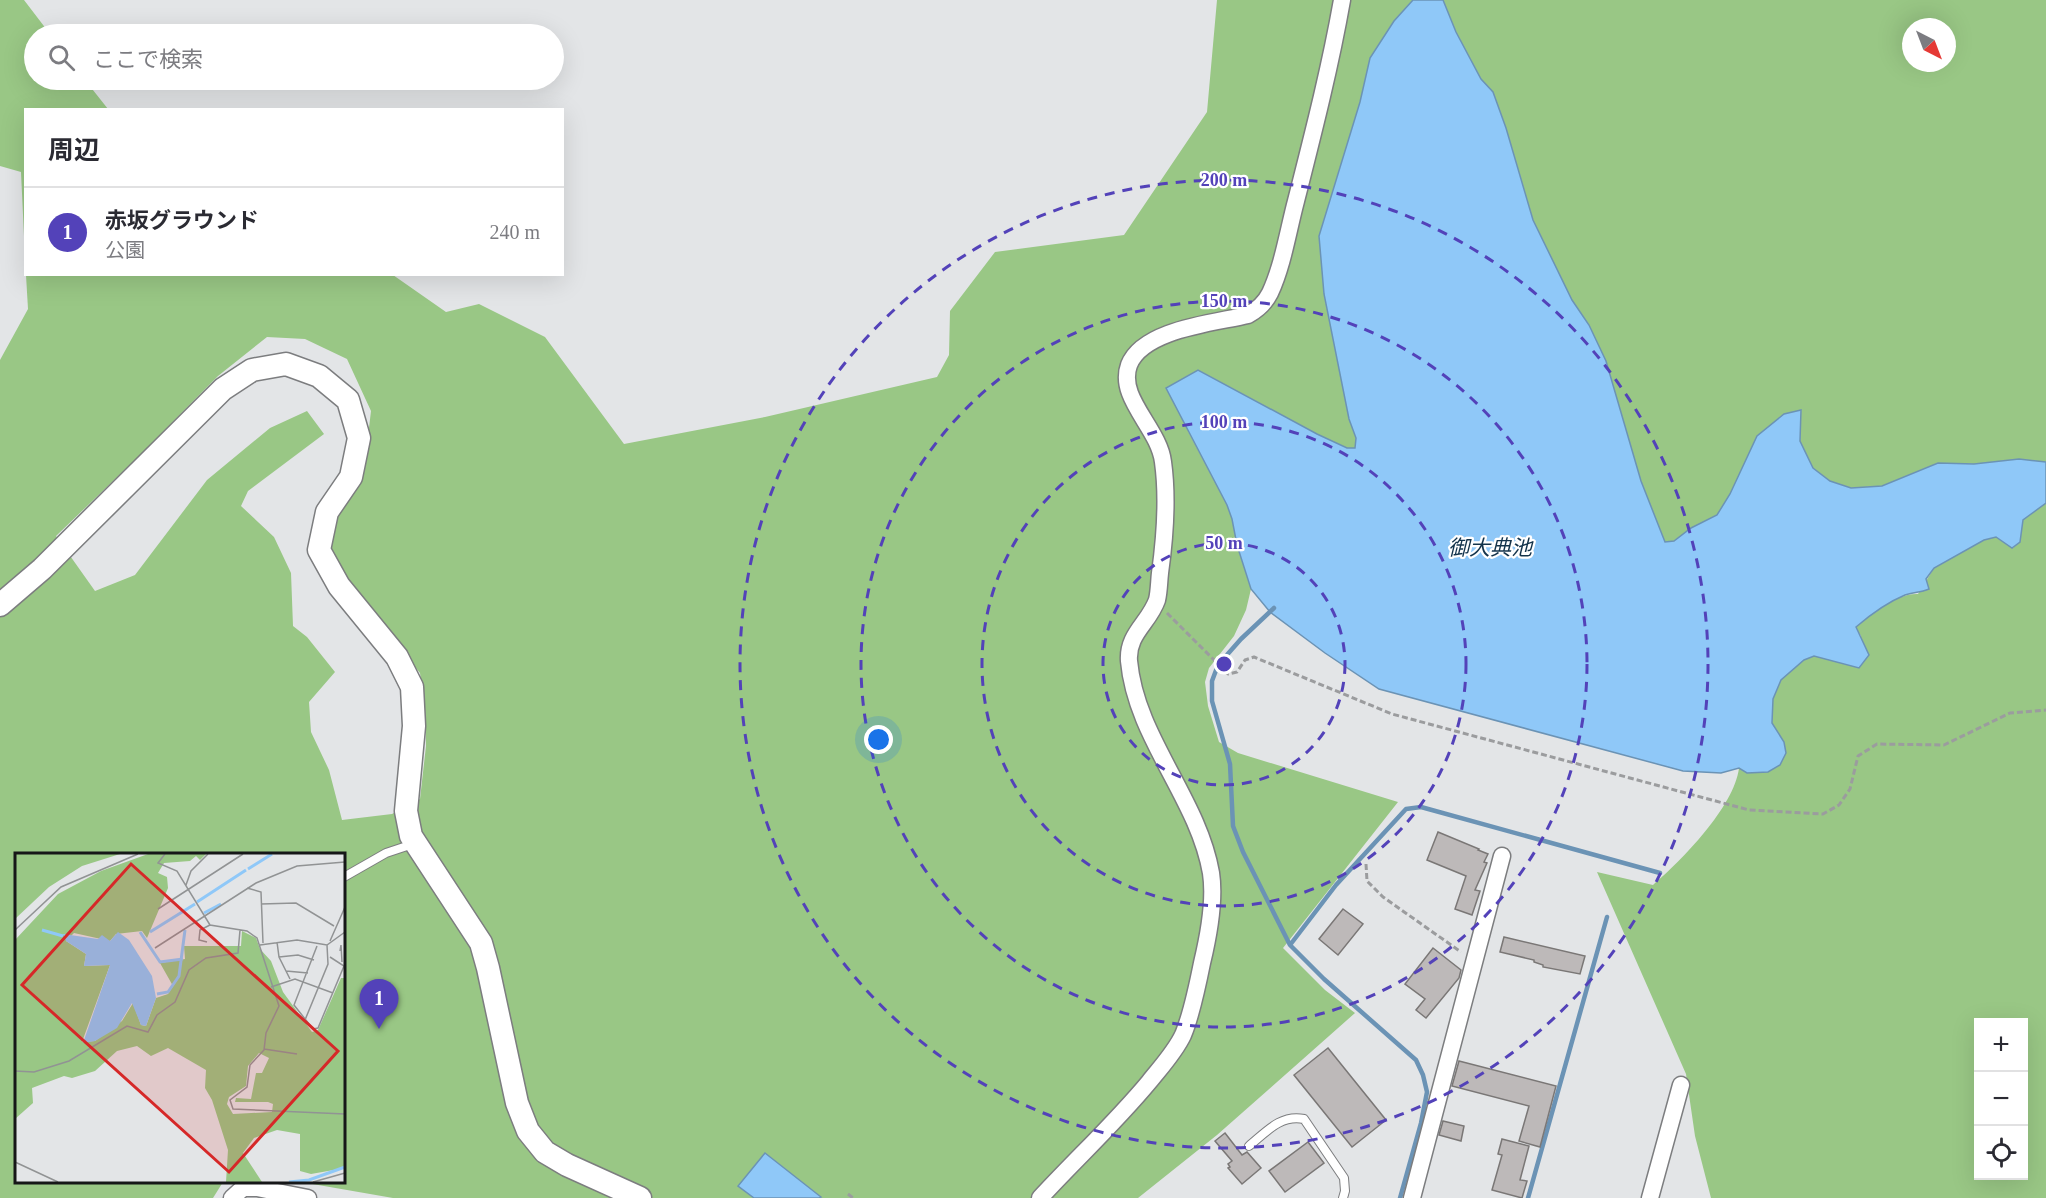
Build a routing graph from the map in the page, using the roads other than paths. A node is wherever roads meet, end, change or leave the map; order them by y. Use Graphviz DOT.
graph roads {
  1 [pos="1342,0"];
  2 [pos="0,605"];
  3 [pos="415,844"];
  4 [pos="1502,856"];
  5 [pos="345,877"];
  6 [pos="1681,1085"];
  7 [pos="1249,1146"];
  8 [pos="232,1198"];
  9 [pos="308,1198"];
  10 [pos="640,1198"];
  11 [pos="1040,1198"];
  12 [pos="1343,1198"];
  13 [pos="1412,1198"];
  14 [pos="1650,1198"];
  1 -- 11 [label="street"];
  2 -- 3 [label="street"];
  3 -- 5 [label="lane"];
  3 -- 10 [label="street"];
  4 -- 13 [label="street"];
  6 -- 14 [label="street"];
  7 -- 12 [label="lane"];
  8 -- 9 [label="street"];
}
